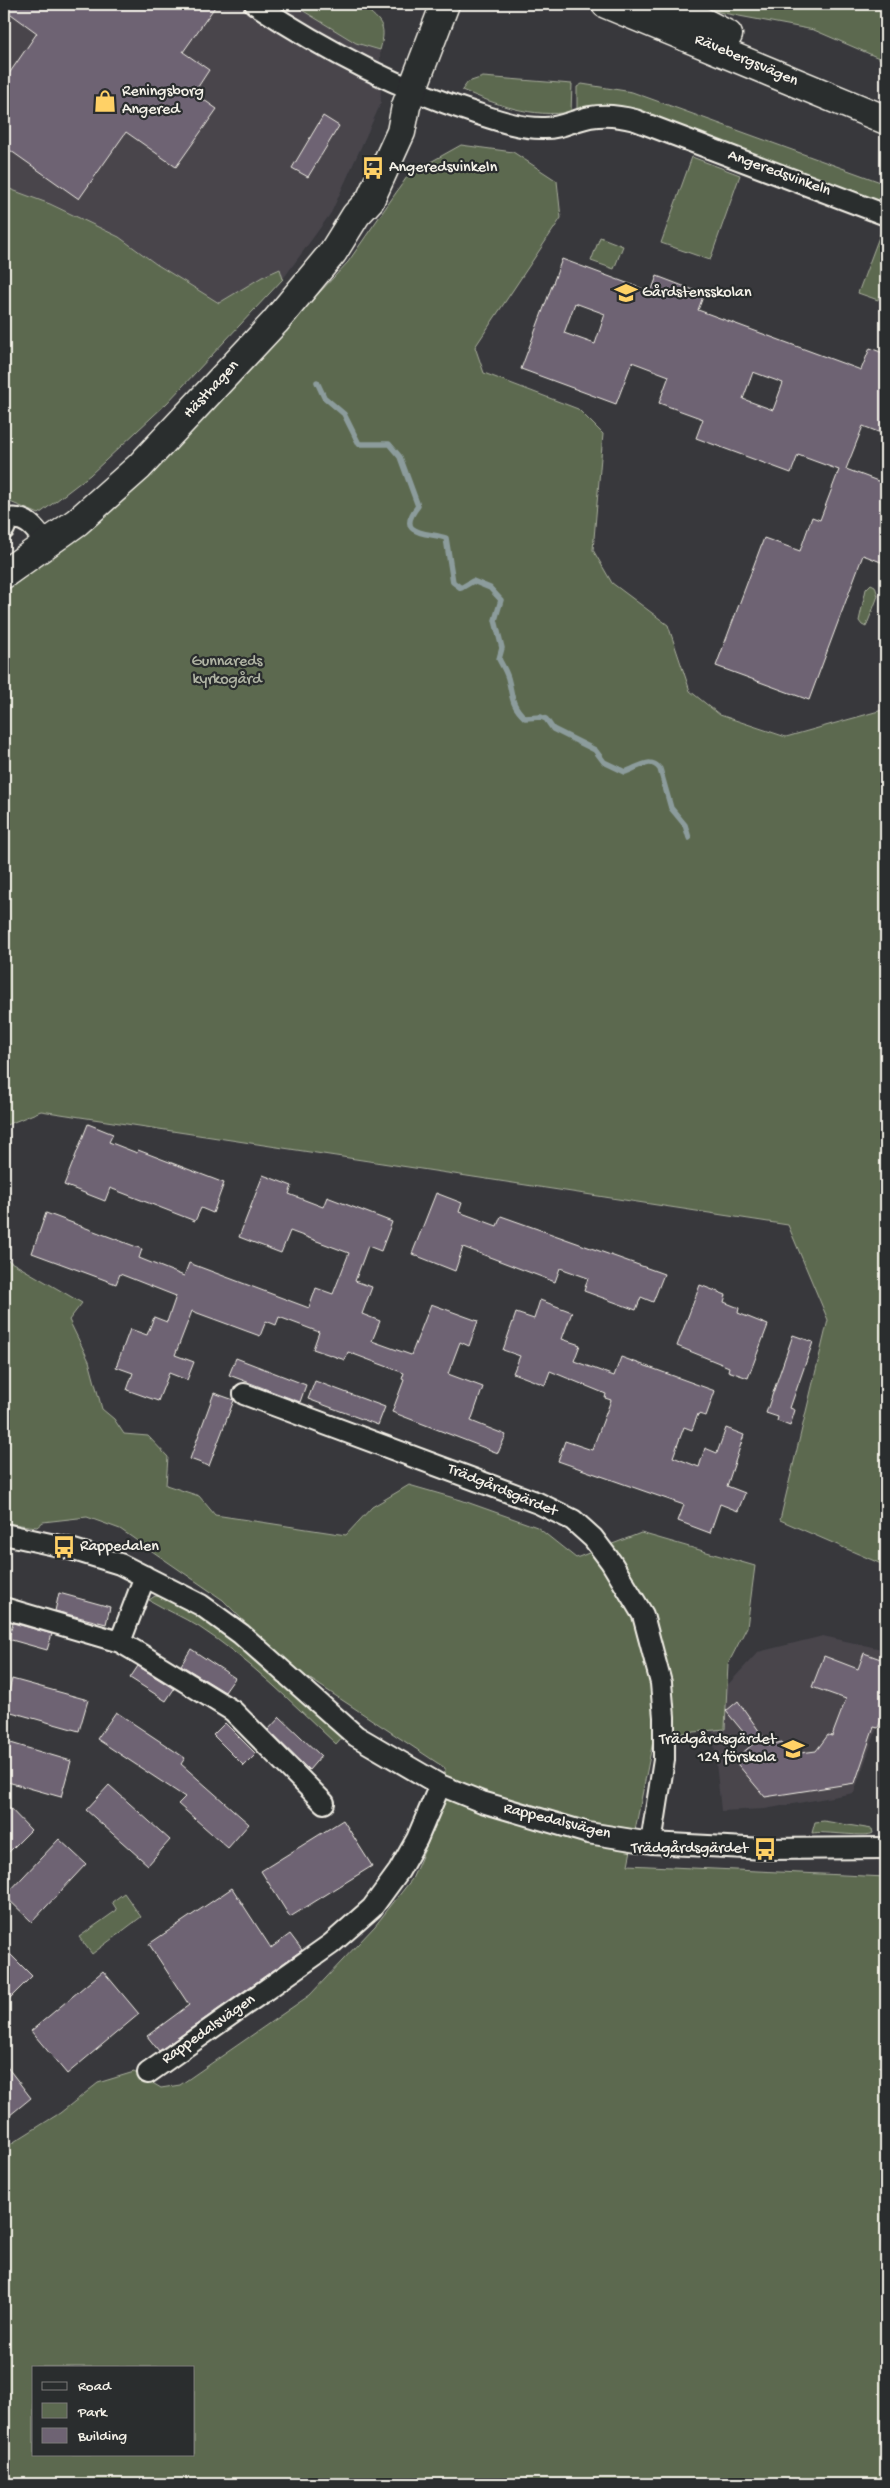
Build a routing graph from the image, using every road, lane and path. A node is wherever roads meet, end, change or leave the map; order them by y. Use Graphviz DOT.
graph roads {
  1 [pos="255,4"];
  2 [pos="445,4"];
  3 [pos="606,4"];
  4 [pos="668,4"];
  5 [pos="409,98"];
  6 [pos="886,107"];
  7 [pos="886,120"];
  8 [pos="886,215"];
  9 [pos="4,529"];
  10 [pos="46,544"];
  11 [pos="4,574"];
  12 [pos="244,1394"];
  13 [pos="4,1534"];
  14 [pos="144,1576"];
  15 [pos="4,1608"];
  16 [pos="120,1642"];
  17 [pos="440,1785"];
  18 [pos="324,1803"];
  19 [pos="651,1843"];
  20 [pos="886,1848"];
  21 [pos="148,2073"];
  1 -- 5 [label="street, Angeredsvinkeln"];
  2 -- 5 [label="street, Hästhagen"];
  3 -- 7 [label="street, Rävebergsvägen"];
  4 -- 6 [label="street, Rävebergsvägen"];
  5 -- 8 [label="street, Angeredsvinkeln"];
  5 -- 10 [label="street, Hästhagen"];
  9 -- 10 [label="street"];
  10 -- 11 [label="street, Hästhagen"];
  12 -- 19 [label="street, Trädgårdsgärdet"];
  13 -- 14 [label="street, Rappedalsvägen"];
  14 -- 16 [label="street"];
  14 -- 17 [label="street, Rappedalsvägen"];
  15 -- 16 [label="street"];
  16 -- 18 [label="street"];
  17 -- 19 [label="street, Rappedalsvägen"];
  17 -- 21 [label="street, Rappedalsvägen"];
  19 -- 20 [label="street, Rappedalsvägen"];
}
